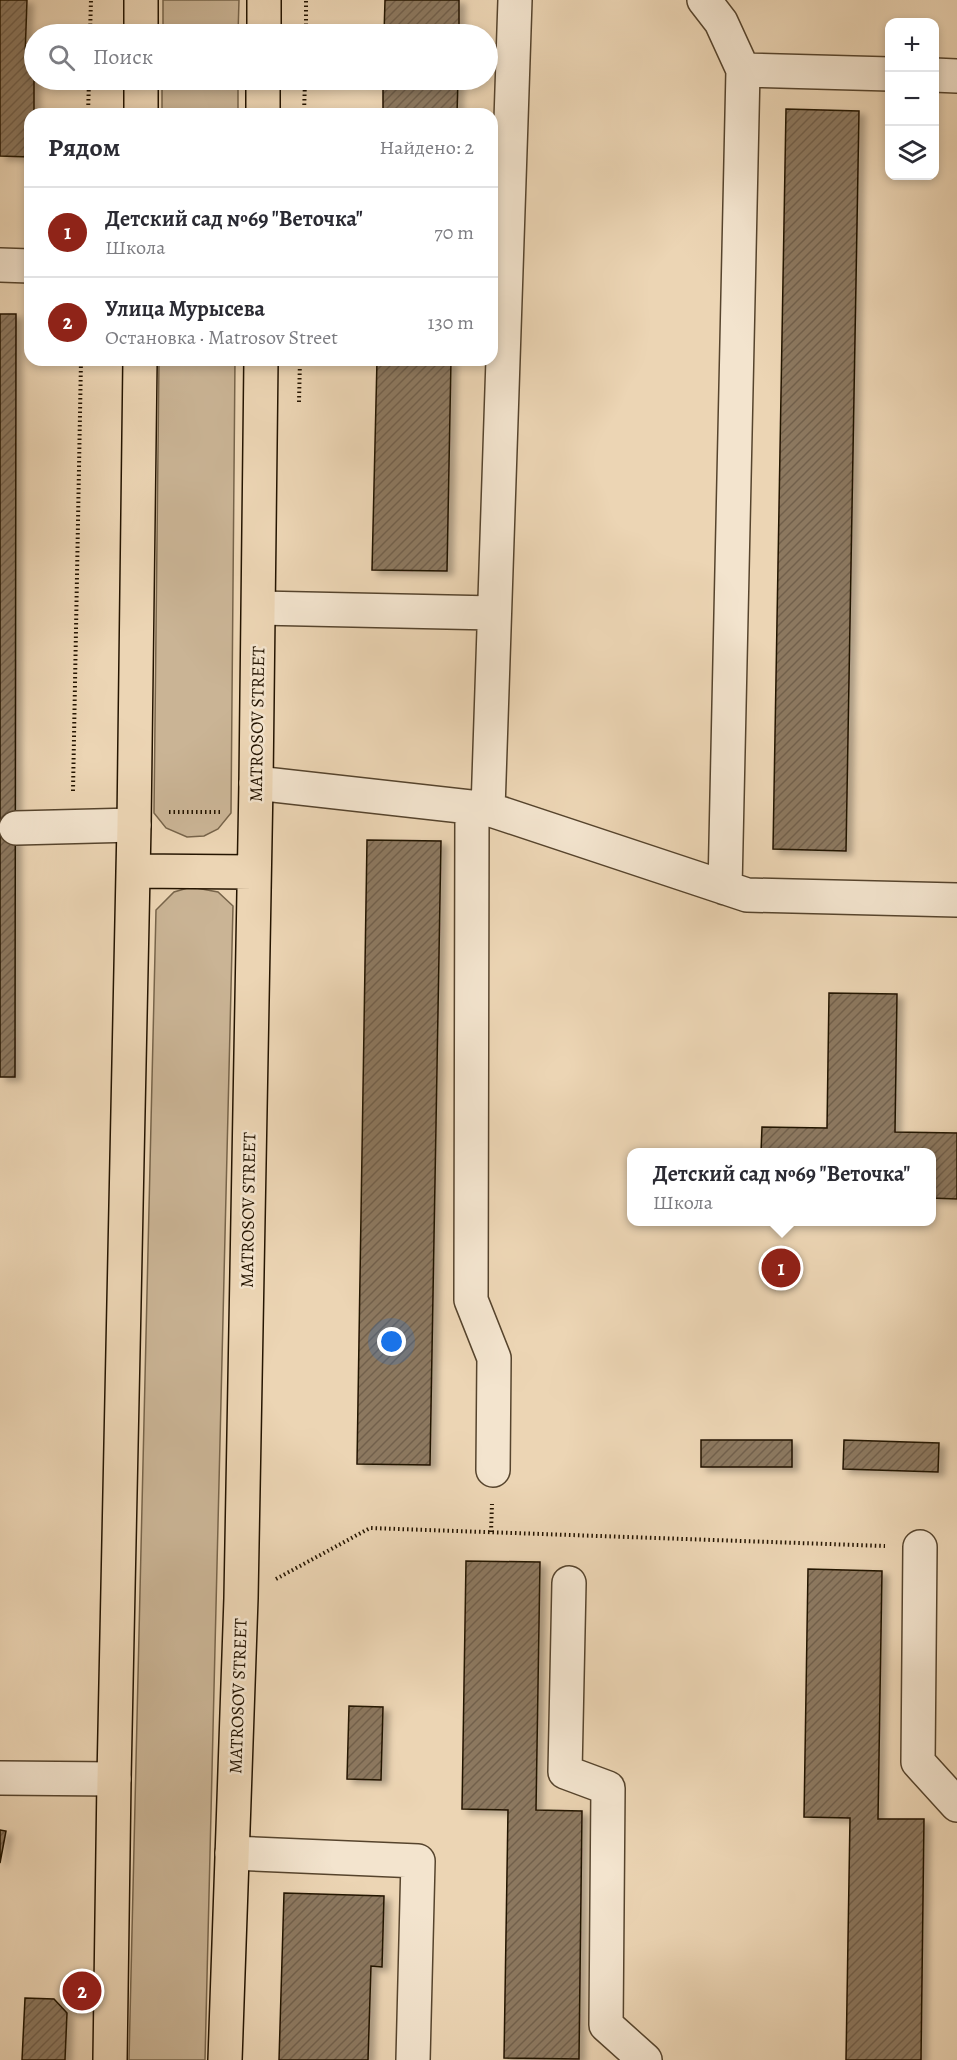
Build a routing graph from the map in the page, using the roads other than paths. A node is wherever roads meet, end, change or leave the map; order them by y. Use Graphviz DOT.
graph roads {
  1 [pos="141,0"];
  2 [pos="264,0"];
  3 [pos="515,0"];
  4 [pos="704,0"];
  5 [pos="141,24"];
  6 [pos="264,24"];
  7 [pos="743,69"];
  8 [pos="885,74"];
  9 [pos="939,75"];
  10 [pos="957,76"];
  11 [pos="141,90"];
  12 [pos="263,90"];
  13 [pos="141,108"];
  14 [pos="263,108"];
  15 [pos="0,265"];
  16 [pos="24,266"];
  17 [pos="140,366"];
  18 [pos="261,366"];
  19 [pos="259,608"];
  20 [pos="494,613"];
  21 [pos="256,798"];
  22 [pos="480,809"];
  23 [pos="134,818"];
  24 [pos="16,828"];
  25 [pos="133,871"];
  26 [pos="253,872"];
  27 [pos="725,888"];
  28 [pos="957,900"];
  29 [pos="493,1470"];
  30 [pos="920,1547"];
  31 [pos="569,1583"];
  32 [pos="0,1778"];
  33 [pos="114,1779"];
  34 [pos="957,1805"];
  35 [pos="232,1853"];
  36 [pos="110,2060"];
  37 [pos="225,2060"];
  38 [pos="414,2060"];
  39 [pos="645,2060"];
  1 -- 5 [label="main road"];
  2 -- 6 [label="main road"];
  3 -- 20 [label="street"];
  4 -- 7 [label="street"];
  7 -- 8 [label="street"];
  7 -- 27 [label="street"];
  9 -- 10 [label="street"];
  11 -- 13 [label="main road"];
  12 -- 14 [label="main road"];
  15 -- 16 [label="street"];
  17 -- 23 [label="main road"];
  18 -- 19 [label="main road, MATROSOV STREET"];
  19 -- 20 [label="street"];
  19 -- 21 [label="main road, MATROSOV STREET"];
  20 -- 22 [label="street"];
  21 -- 22 [label="street"];
  21 -- 26 [label="main road, MATROSOV STREET"];
  22 -- 27 [label="street"];
  22 -- 29 [label="street"];
  23 -- 24 [label="street"];
  23 -- 25 [label="main road"];
  25 -- 26 [label="main road"];
  25 -- 33 [label="main road"];
  26 -- 35 [label="main road, MATROSOV STREET"];
  27 -- 28 [label="street"];
  30 -- 34 [label="street"];
  31 -- 39 [label="street"];
  32 -- 33 [label="street"];
  33 -- 36 [label="main road"];
  35 -- 37 [label="main road, MATROSOV STREET"];
  35 -- 38 [label="street"];
}
